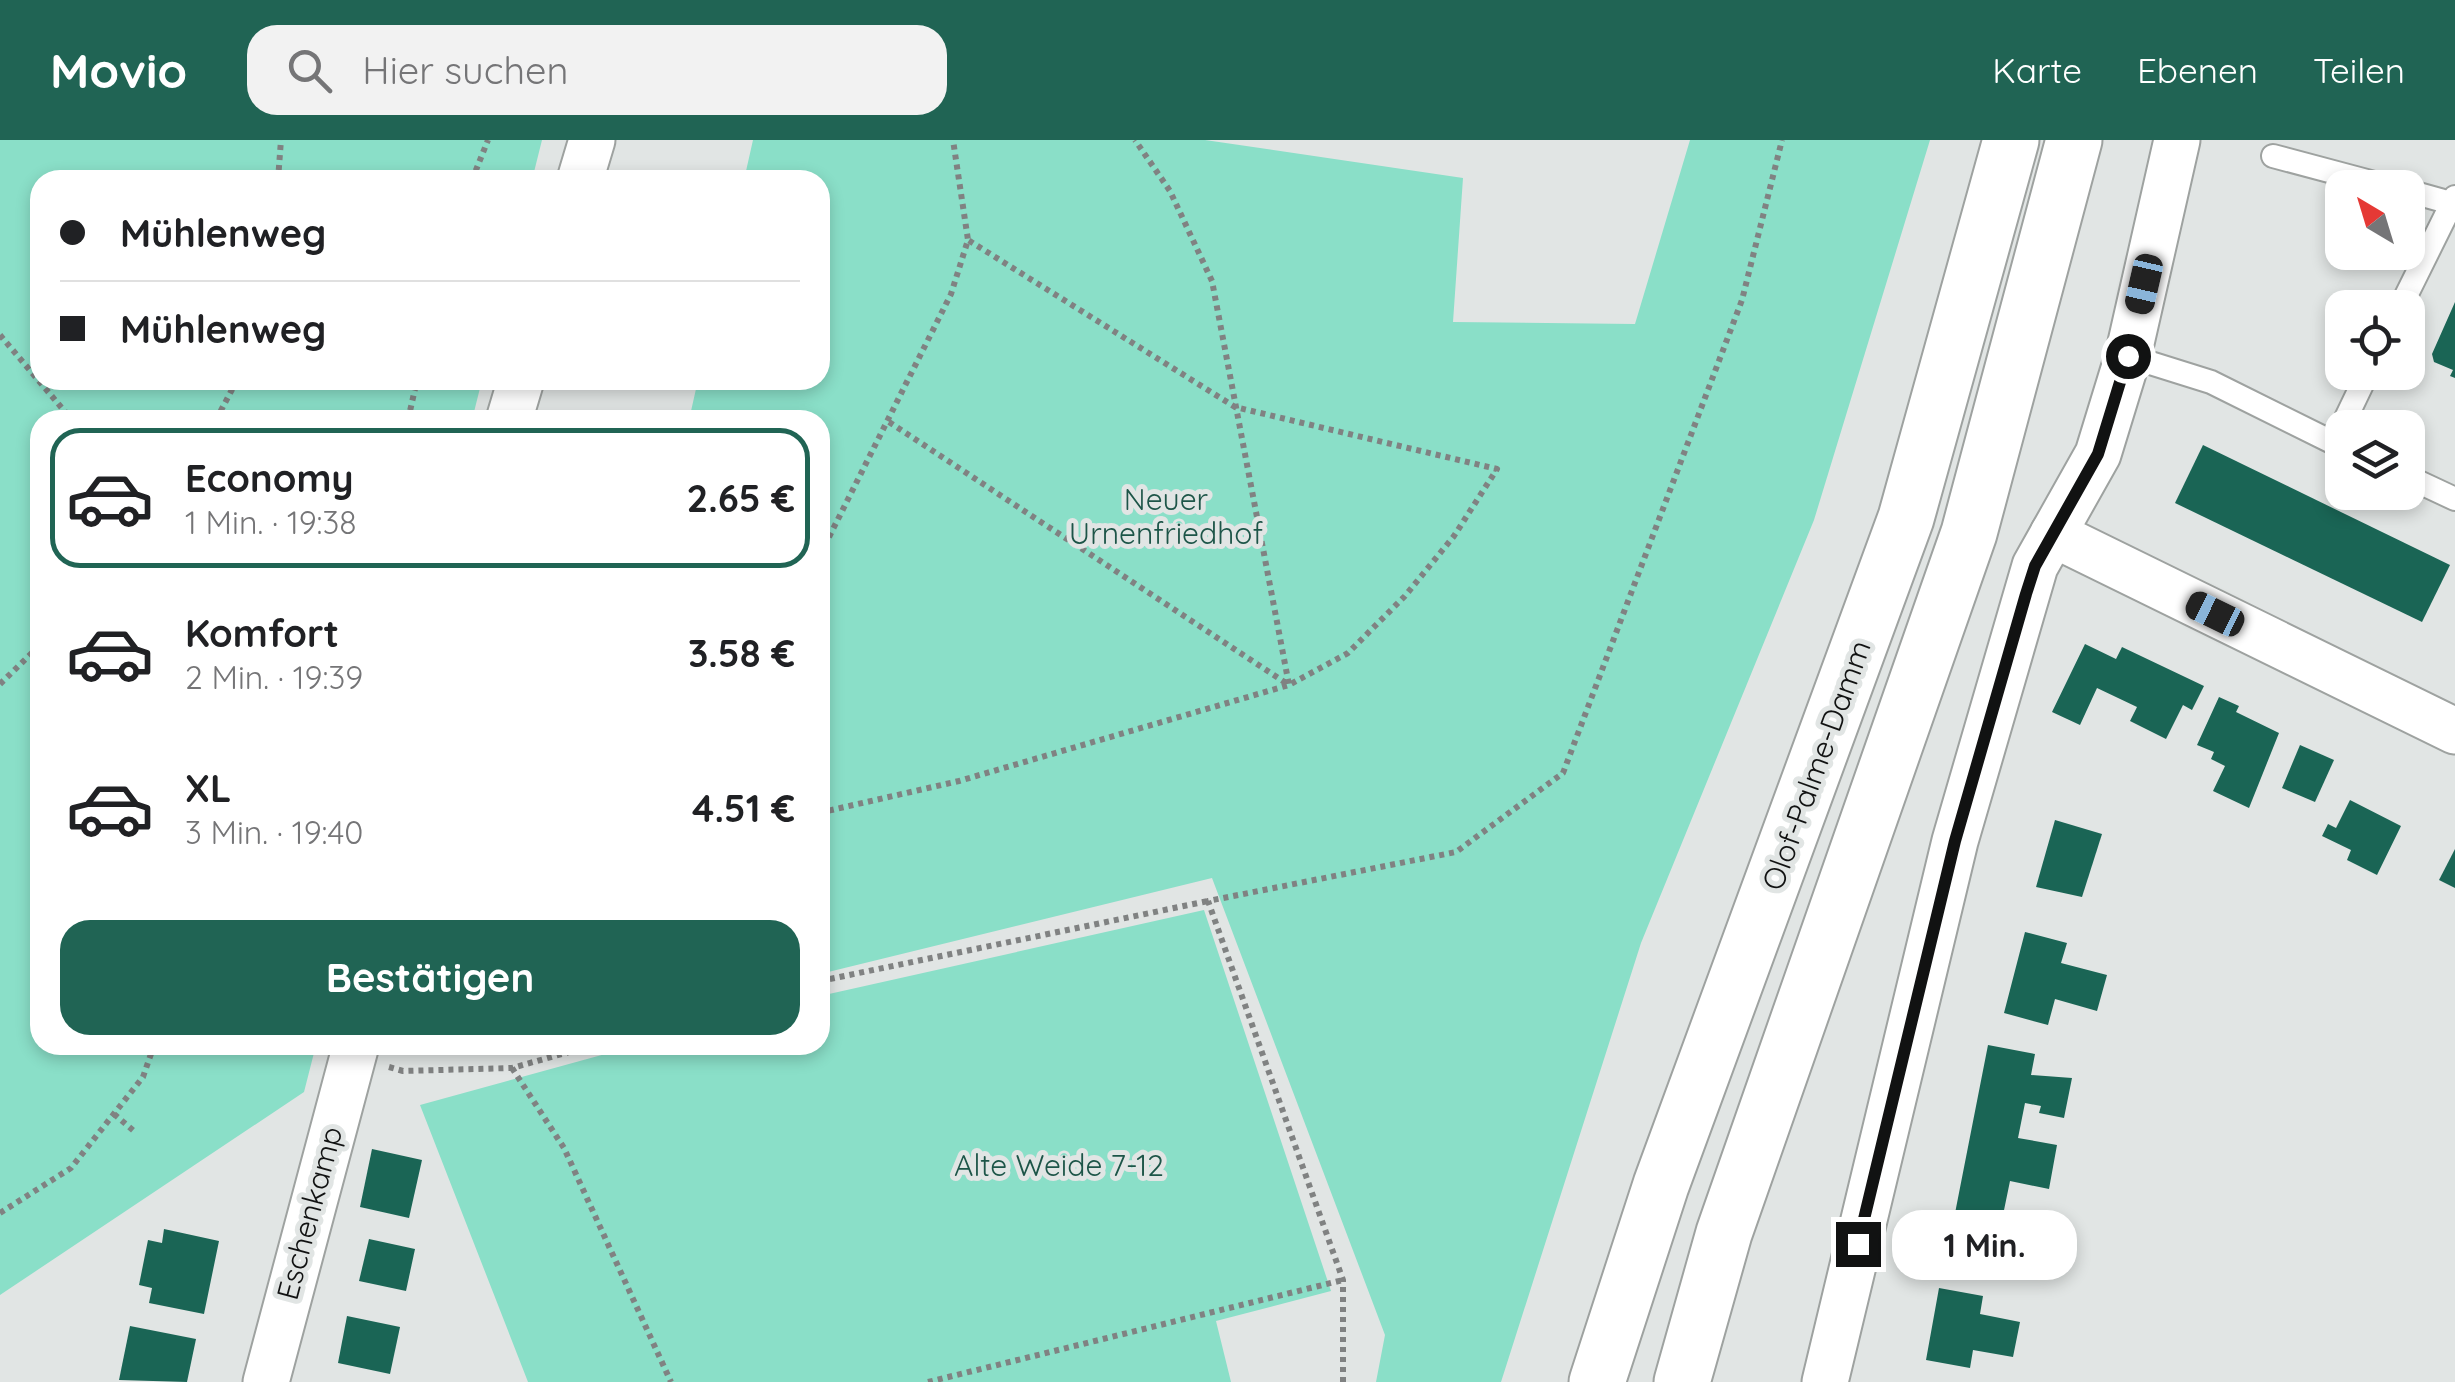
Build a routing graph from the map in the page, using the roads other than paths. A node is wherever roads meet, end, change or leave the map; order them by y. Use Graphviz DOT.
graph roads {
  1 [pos="592,140"];
  2 [pos="2011,140"];
  3 [pos="2074,140"];
  4 [pos="2177,140"];
  5 [pos="2273,156"];
  6 [pos="583,170"];
  7 [pos="2325,170"];
  8 [pos="2425,195"];
  9 [pos="2453,200"];
  10 [pos="2409,290"];
  11 [pos="2128,356"];
  12 [pos="2325,439"];
  13 [pos="2425,485"];
  14 [pos="2455,500"];
  15 [pos="2053,534"];
  16 [pos="2455,730"];
  17 [pos="353,1055"];
  18 [pos="266,1382"];
  19 [pos="1597,1382"];
  20 [pos="1682,1382"];
  21 [pos="1826,1382"];
  1 -- 6 [label="street"];
  2 -- 19 [label="highway, Olof-Palme-Damm"];
  3 -- 20 [label="highway"];
  4 -- 11 [label="street"];
  5 -- 7 [label="lane"];
  8 -- 9 [label="lane"];
  9 -- 10 [label="lane"];
  11 -- 12 [label="lane"];
  11 -- 15 [label="street"];
  13 -- 14 [label="lane"];
  15 -- 16 [label="street"];
  15 -- 21 [label="street"];
  17 -- 18 [label="street, Eschenkamp"];
}
